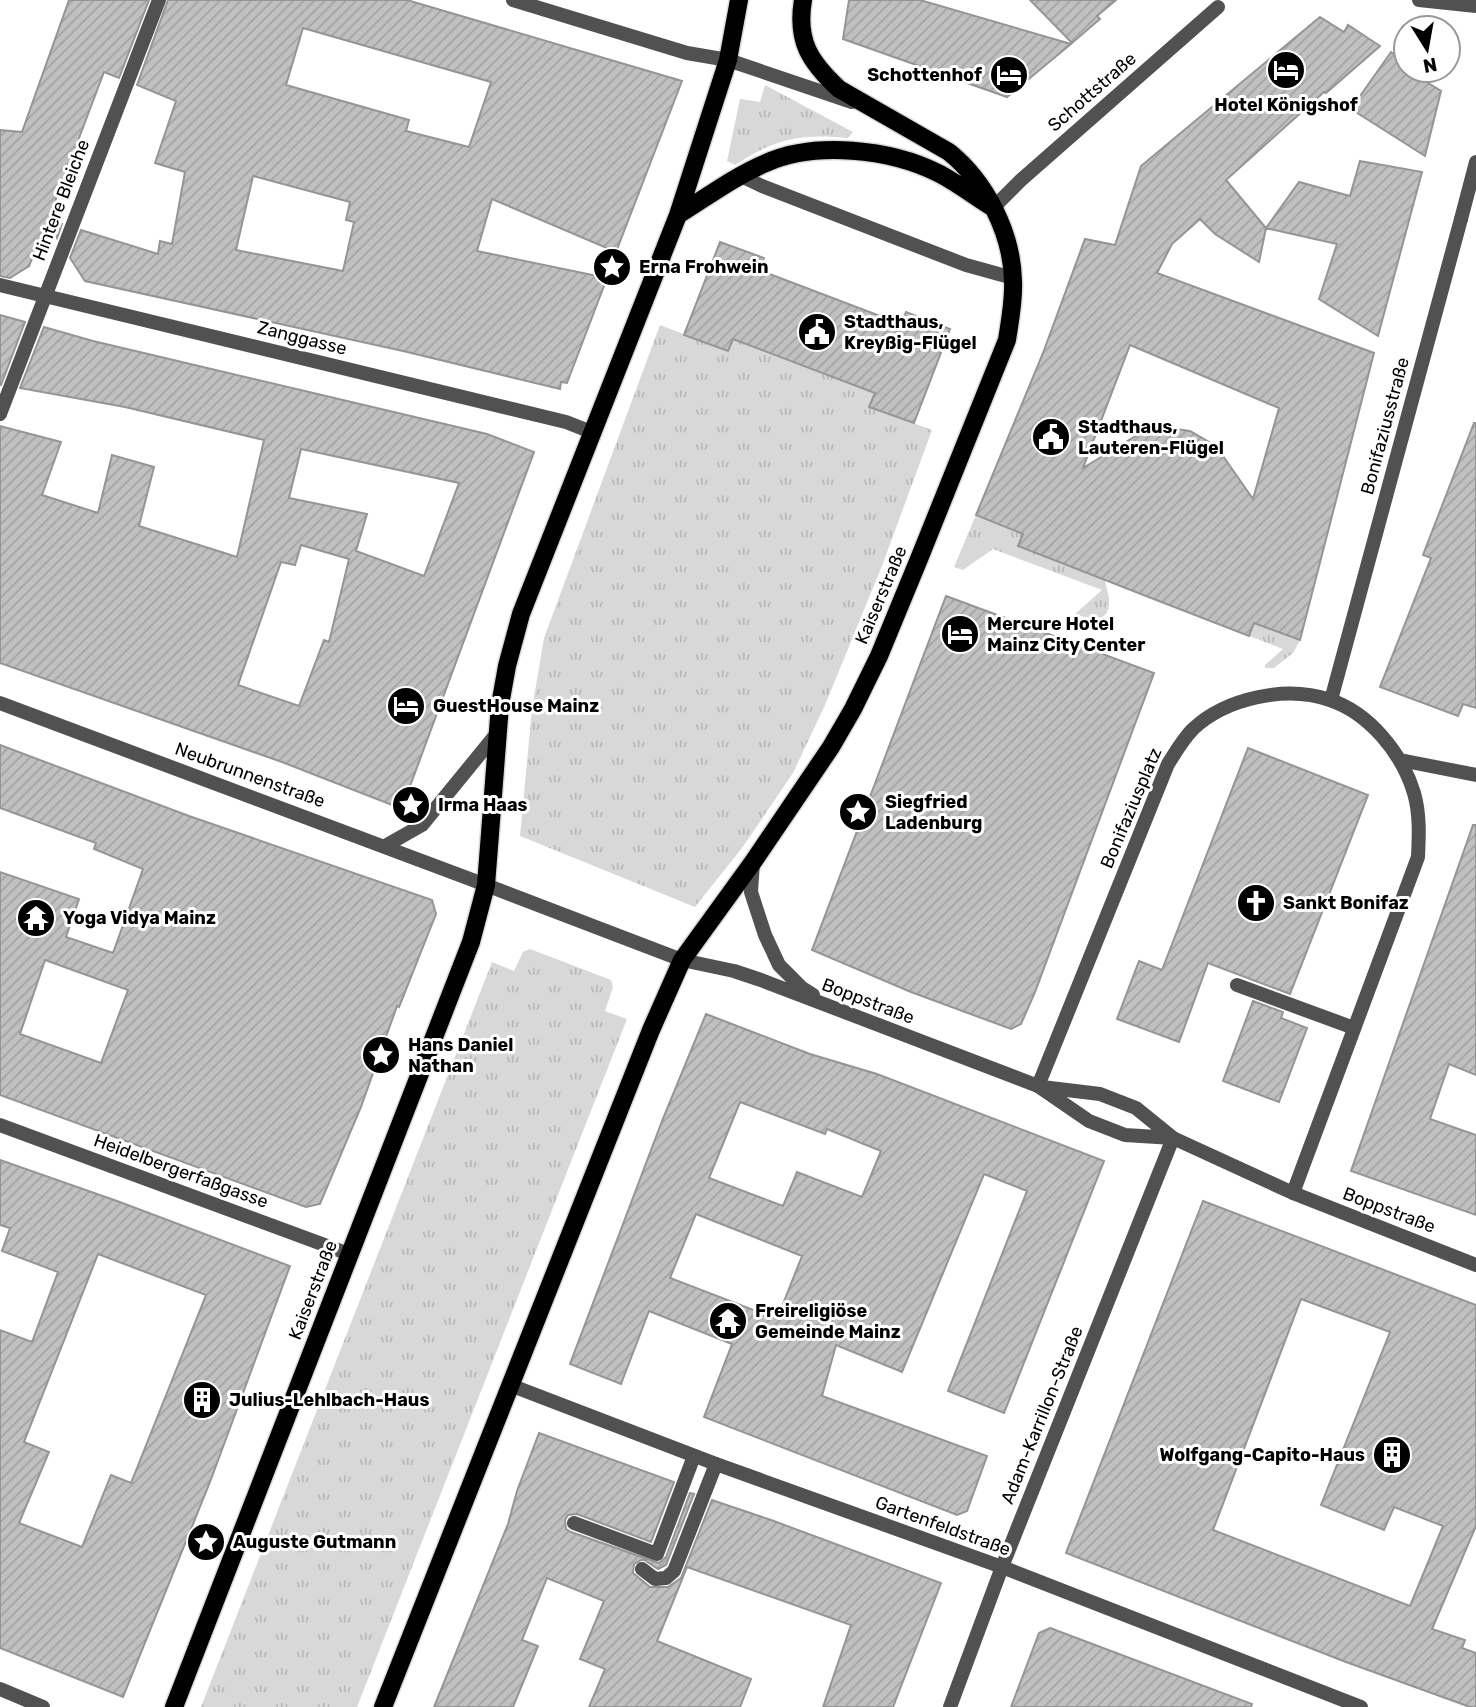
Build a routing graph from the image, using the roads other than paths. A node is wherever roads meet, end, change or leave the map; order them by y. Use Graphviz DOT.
graph roads {
  1 [pos="159,0"];
  2 [pos="513,0"];
  3 [pos="739,0"];
  4 [pos="803,0"];
  5 [pos="1419,0"];
  6 [pos="1452,2"];
  7 [pos="1476,6"];
  8 [pos="1218,7"];
  9 [pos="728,60"];
  10 [pos="880,111"];
  11 [pos="1476,162"];
  12 [pos="741,176"];
  13 [pos="993,208"];
  14 [pos="678,215"];
  15 [pos="1013,278"];
  16 [pos="0,285"];
  17 [pos="45,296"];
  18 [pos="0,414"];
  19 [pos="594,433"];
  20 [pos="1331,700"];
  21 [pos="0,703"];
  22 [pos="498,732"];
  23 [pos="1400,760"];
  24 [pos="1476,775"];
  25 [pos="385,846"];
  26 [pos="753,862"];
  27 [pos="486,885"];
  28 [pos="682,960"];
  29 [pos="1237,985"];
  30 [pos="835,1009"];
  31 [pos="1354,1028"];
  32 [pos="1038,1086"];
  33 [pos="0,1125"];
  34 [pos="1172,1138"];
  35 [pos="1293,1193"];
  36 [pos="349,1254"];
  37 [pos="1476,1265"];
  38 [pos="510,1385"];
  39 [pos="694,1456"];
  40 [pos="716,1464"];
  41 [pos="574,1523"];
  42 [pos="1002,1567"];
  43 [pos="642,1569"];
  44 [pos="0,1689"];
  45 [pos="43,1707"];
  46 [pos="174,1707"];
  47 [pos="383,1707"];
  48 [pos="950,1707"];
  49 [pos="1361,1707"];
  1 -- 17 [label="street, Hintere Bleiche"];
  2 -- 9 [label="street"];
  3 -- 9 [label="main road, Kaiserstraße"];
  4 -- 10 [label="main road, Kaiserstraße"];
  5 -- 6 [label="street"];
  6 -- 7 [label="street"];
  8 -- 13 [label="street, Schottstraße"];
  9 -- 10 [label="street"];
  9 -- 14 [label="main road, Kaiserstraße"];
  10 -- 13 [label="main road, Kaiserstraße"];
  11 -- 20 [label="street, Bonifaziusstraße"];
  12 -- 13 [label="main road"];
  12 -- 14 [label="main road"];
  12 -- 15 [label="street"];
  13 -- 15 [label="main road, Kaiserstraße"];
  14 -- 19 [label="main road, Kaiserstraße"];
  15 -- 26 [label="main road, Kaiserstraße"];
  16 -- 17 [label="street, Zanggasse"];
  17 -- 18 [label="street, Hintere Bleiche"];
  17 -- 19 [label="street, Zanggasse"];
  19 -- 22 [label="main road, Kaiserstraße"];
  20 -- 23 [label="street, Bonifaziusplatz"];
  20 -- 32 [label="street, Bonifaziusplatz"];
  21 -- 25 [label="street, Neubrunnenstraße"];
  22 -- 25 [label="street"];
  22 -- 27 [label="main road, Kaiserstraße"];
  23 -- 24 [label="street"];
  23 -- 31 [label="street, Bonifaziusplatz"];
  25 -- 27 [label="street, Neubrunnenstraße"];
  26 -- 28 [label="main road, Kaiserstraße"];
  26 -- 30 [label="street"];
  27 -- 28 [label="street"];
  27 -- 36 [label="main road, Kaiserstraße"];
  28 -- 30 [label="street, Boppstraße"];
  28 -- 38 [label="main road, Kaiserstraße"];
  29 -- 31 [label="street"];
  30 -- 32 [label="street, Boppstraße"];
  31 -- 35 [label="street, Bonifaziusplatz"];
  32 -- 34 [label="street, Boppstraße"];
  32 -- 34 [label="street, Boppstraße"];
  33 -- 36 [label="street, Heidelbergerfaßgasse"];
  34 -- 35 [label="street, Boppstraße"];
  34 -- 42 [label="street, Adam-Karrillon-Straße"];
  35 -- 37 [label="street, Boppstraße"];
  36 -- 46 [label="main road, Kaiserstraße"];
  38 -- 39 [label="street, Gartenfeldstraße"];
  38 -- 47 [label="main road, Kaiserstraße"];
  39 -- 40 [label="street, Gartenfeldstraße"];
  39 -- 41 [label="street"];
  40 -- 42 [label="street, Gartenfeldstraße"];
  40 -- 43 [label="street"];
  42 -- 48 [label="street, Adam-Karrillon-Straße"];
  42 -- 49 [label="street, Gartenfeldstraße"];
  44 -- 45 [label="street"];
}
